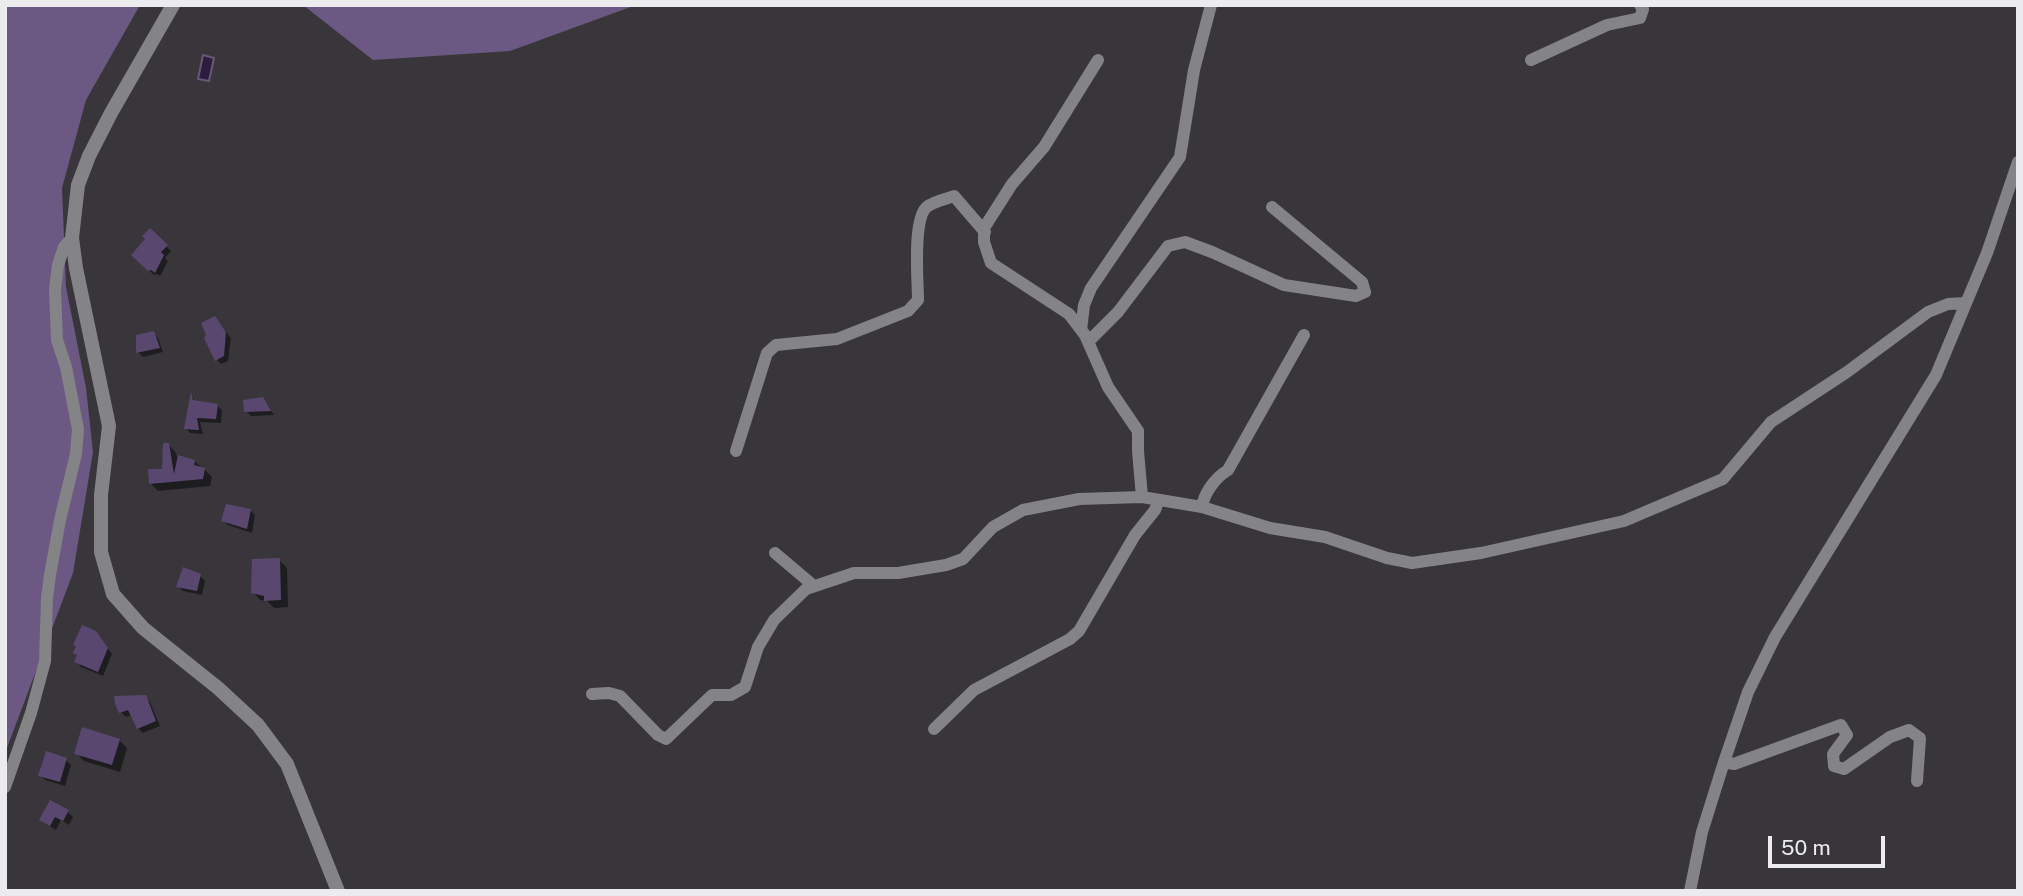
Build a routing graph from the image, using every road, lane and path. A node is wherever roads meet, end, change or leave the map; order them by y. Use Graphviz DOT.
graph roads {
  1 [pos="173,5"];
  2 [pos="1210,5"];
  3 [pos="1640,5"];
  4 [pos="1098,60"];
  5 [pos="1531,60"];
  6 [pos="2018,162"];
  7 [pos="1272,207"];
  8 [pos="985,232"];
  9 [pos="72,238"];
  10 [pos="1966,303"];
  11 [pos="1081,330"];
  12 [pos="1304,335"];
  13 [pos="1088,342"];
  14 [pos="736,451"];
  15 [pos="1142,498"];
  16 [pos="1159,500"];
  17 [pos="1202,507"];
  18 [pos="775,554"];
  19 [pos="814,586"];
  20 [pos="592,694"];
  21 [pos="934,729"];
  22 [pos="1724,762"];
  23 [pos="1917,780"];
  24 [pos="5,787"];
  25 [pos="338,891"];
  26 [pos="1690,891"];
  1 -- 9 [label="street"];
  2 -- 11 [label="street"];
  3 -- 5 [label="street"];
  4 -- 8 [label="street"];
  6 -- 10 [label="street"];
  7 -- 13 [label="street"];
  8 -- 11 [label="street"];
  8 -- 14 [label="street"];
  9 -- 24 [label="street"];
  9 -- 25 [label="street"];
  10 -- 17 [label="street"];
  10 -- 22 [label="street"];
  11 -- 13 [label="street"];
  12 -- 17 [label="street"];
  13 -- 15 [label="street"];
  15 -- 16 [label="street"];
  15 -- 19 [label="street"];
  16 -- 17 [label="street"];
  16 -- 21 [label="street"];
  18 -- 19 [label="street"];
  19 -- 20 [label="street"];
  22 -- 23 [label="street"];
  22 -- 26 [label="street"];
}
